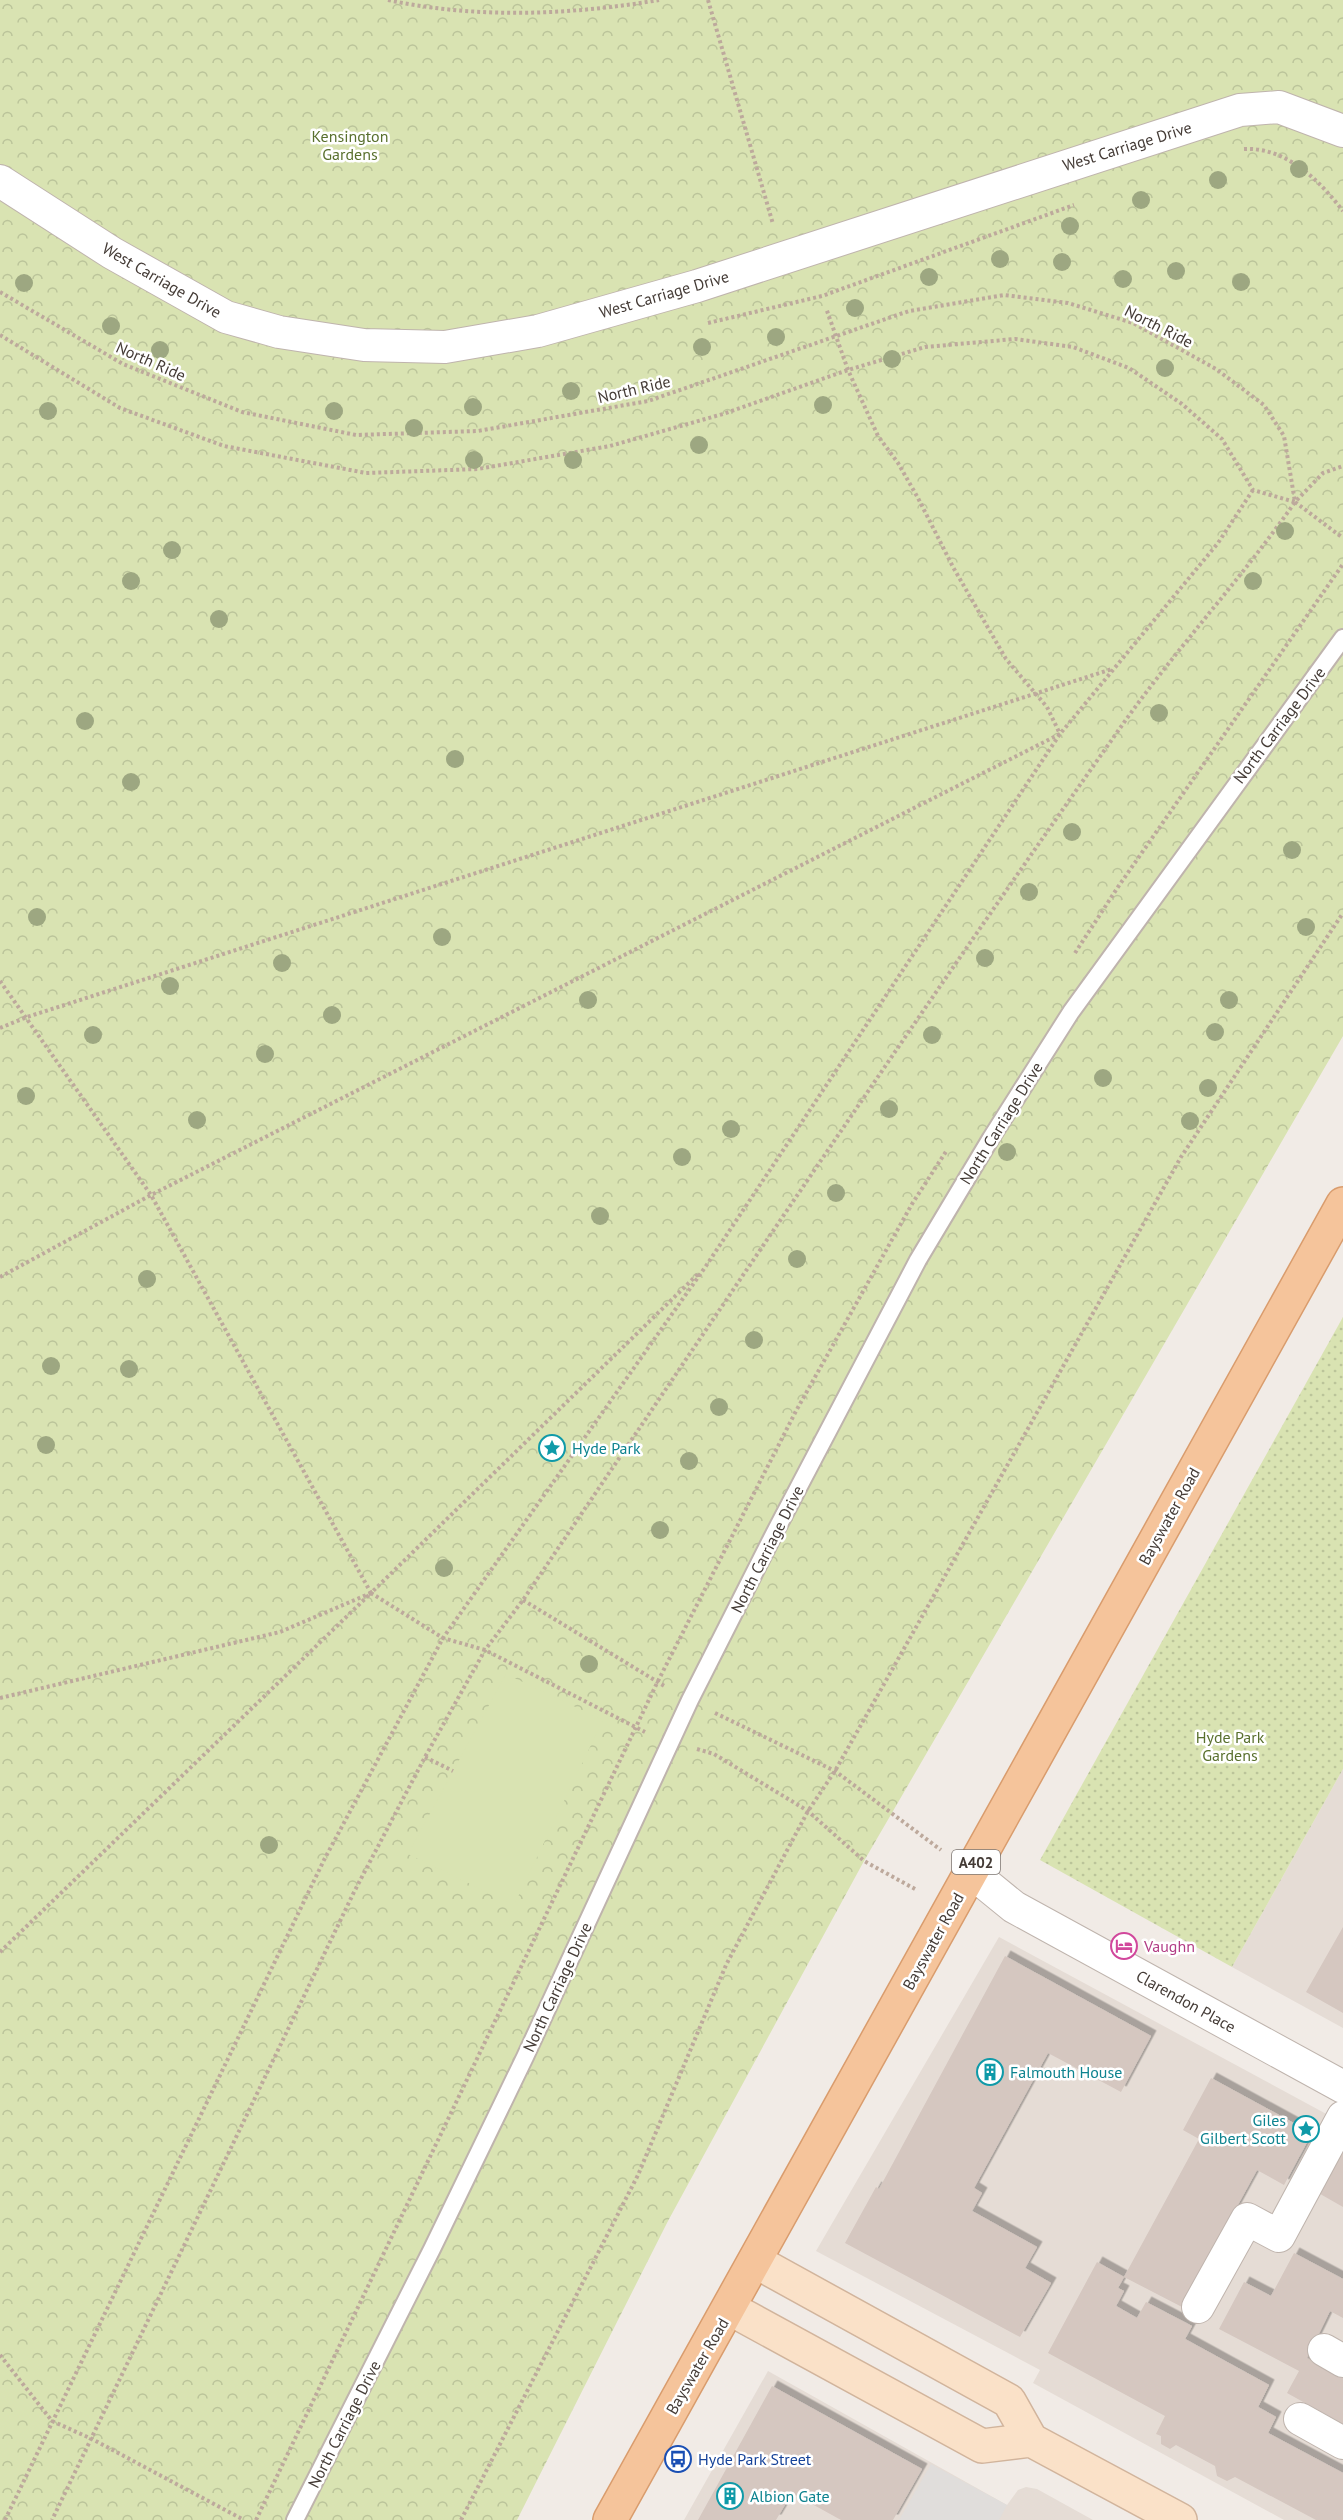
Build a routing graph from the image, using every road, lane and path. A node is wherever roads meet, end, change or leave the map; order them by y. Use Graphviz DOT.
graph roads {
  1 [pos="388,0"];
  2 [pos="659,0"];
  3 [pos="708,0"];
  4 [pos="1343,131"];
  5 [pos="0,181"];
  6 [pos="774,225"];
  7 [pos="0,292"];
  8 [pos="826,308"];
  9 [pos="0,335"];
  10 [pos="836,337"];
  11 [pos="848,370"];
  12 [pos="1343,466"];
  13 [pos="1252,490"];
  14 [pos="1295,502"];
  15 [pos="1343,538"];
  16 [pos="1343,638"];
  17 [pos="1113,668"];
  18 [pos="1036,694"];
  19 [pos="1060,734"];
  20 [pos="1343,913"];
  21 [pos="0,981"];
  22 [pos="27,1017"];
  23 [pos="0,1028"];
  24 [pos="151,1195"];
  25 [pos="1343,1204"];
  26 [pos="706,1266"];
  27 [pos="0,1276"];
  28 [pos="371,1593"];
  29 [pos="523,1600"];
  30 [pos="443,1638"];
  31 [pos="485,1650"];
  32 [pos="0,1698"];
  33 [pos="690,1700"];
  34 [pos="672,1742"];
  35 [pos="425,1757"];
  36 [pos="453,1771"];
  37 [pos="835,1771"];
  38 [pos="808,1811"];
  39 [pos="971,1872"];
  40 [pos="915,1889"];
  41 [pos="0,1952"];
  42 [pos="1343,2086"];
  43 [pos="1343,2117"];
  44 [pos="755,2261"];
  45 [pos="1198,2307"];
  46 [pos="729,2308"];
  47 [pos="0,2355"];
  48 [pos="1300,2419"];
  49 [pos="52,2421"];
  50 [pos="92,2439"];
  51 [pos="1031,2440"];
  52 [pos="1343,2443"];
  53 [pos="5,2520"];
  54 [pos="52,2520"];
  55 [pos="244,2520"];
  56 [pos="295,2520"];
  57 [pos="461,2520"];
  58 [pos="610,2520"];
  59 [pos="1180,2520"];
  1 -- 2 [label="path"];
  3 -- 6 [label="path"];
  4 -- 5 [label="street, West Carriage Drive"];
  7 -- 10 [label="path, North Ride"];
  8 -- 10 [label="path"];
  9 -- 11 [label="path"];
  10 -- 11 [label="path"];
  10 -- 14 [label="path, North Ride"];
  11 -- 13 [label="path"];
  11 -- 18 [label="path"];
  12 -- 14 [label="path"];
  13 -- 14 [label="path"];
  13 -- 17 [label="path"];
  14 -- 15 [label="path"];
  14 -- 29 [label="path"];
  16 -- 33 [label="lane, North Carriage Drive"];
  17 -- 18 [label="path"];
  17 -- 19 [label="path"];
  18 -- 19 [label="path"];
  18 -- 22 [label="path"];
  19 -- 24 [label="path"];
  19 -- 26 [label="path"];
  20 -- 37 [label="path"];
  21 -- 22 [label="path"];
  22 -- 23 [label="path"];
  22 -- 24 [label="path"];
  24 -- 27 [label="path"];
  24 -- 28 [label="path"];
  25 -- 39 [label="main road, Bayswater Road / A402"];
  26 -- 28 [label="path"];
  26 -- 30 [label="path"];
  28 -- 30 [label="path"];
  28 -- 32 [label="path"];
  28 -- 41 [label="path"];
  29 -- 31 [label="path"];
  29 -- 33 [label="path"];
  30 -- 31 [label="path"];
  30 -- 49 [label="path"];
  31 -- 34 [label="path"];
  31 -- 35 [label="path"];
  33 -- 34 [label="lane, North Carriage Drive"];
  33 -- 37 [label="path"];
  34 -- 38 [label="path"];
  34 -- 56 [label="lane, North Carriage Drive"];
  35 -- 36 [label="path"];
  35 -- 50 [label="path"];
  37 -- 38 [label="path"];
  37 -- 39 [label="path"];
  38 -- 40 [label="path"];
  38 -- 57 [label="path"];
  39 -- 42 [label="street, Clarendon Place"];
  39 -- 44 [label="main road, Bayswater Road / A402"];
  43 -- 45 [label="street"];
  44 -- 46 [label="main road, Bayswater Road / A402"];
  44 -- 51 [label="street"];
  46 -- 51 [label="street"];
  46 -- 58 [label="main road, Bayswater Road / A402"];
  47 -- 49 [label="path"];
  48 -- 52 [label="street"];
  49 -- 50 [label="path"];
  49 -- 53 [label="path"];
  50 -- 54 [label="path"];
  50 -- 55 [label="path"];
  51 -- 59 [label="street"];
}
